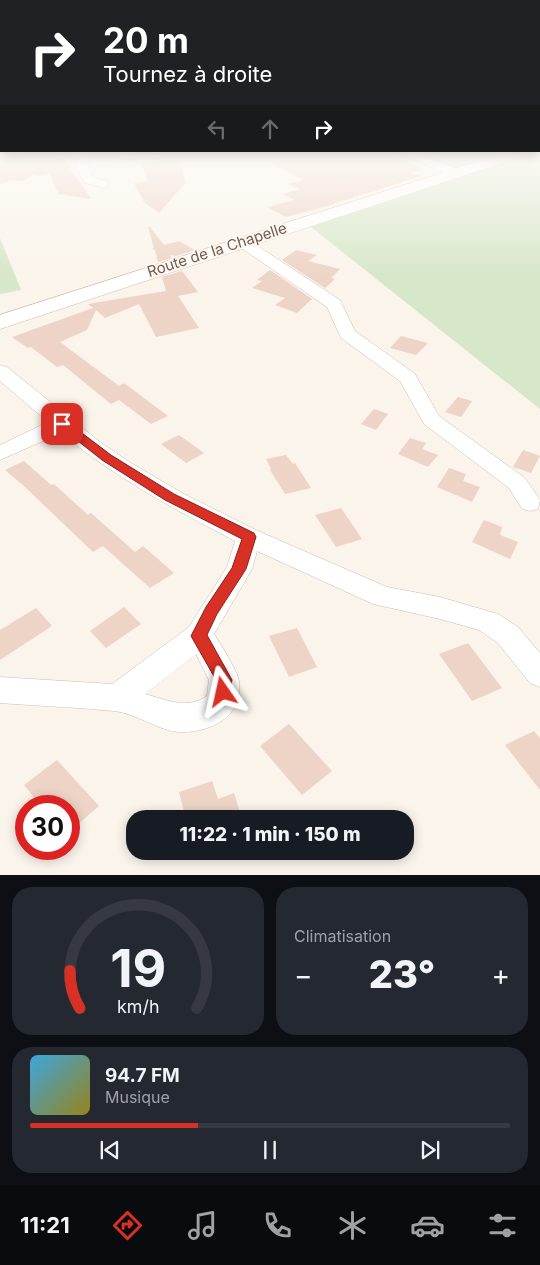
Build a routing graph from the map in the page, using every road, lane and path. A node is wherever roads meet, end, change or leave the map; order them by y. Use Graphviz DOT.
graph roads {
  1 [pos="391,194"];
  2 [pos="242,242"];
  3 [pos="0,322"];
  4 [pos="0,371"];
  5 [pos="62,424"];
  6 [pos="0,453"];
  7 [pos="530,503"];
  8 [pos="249,537"];
  9 [pos="199,636"];
  10 [pos="540,674"];
  11 [pos="0,690"];
  12 [pos="117,698"];
  1 -- 2 [label="main road, Route de la Chapelle"];
  2 -- 3 [label="main road, Route de la Chapelle"];
  2 -- 7 [label="street"];
  4 -- 5 [label="street"];
  5 -- 6 [label="street"];
  5 -- 8 [label="street"];
  8 -- 9 [label="street"];
  8 -- 10 [label="street"];
  9 -- 12 [label="street"];
  9 -- 12 [label="street"];
  11 -- 12 [label="street"];
}
